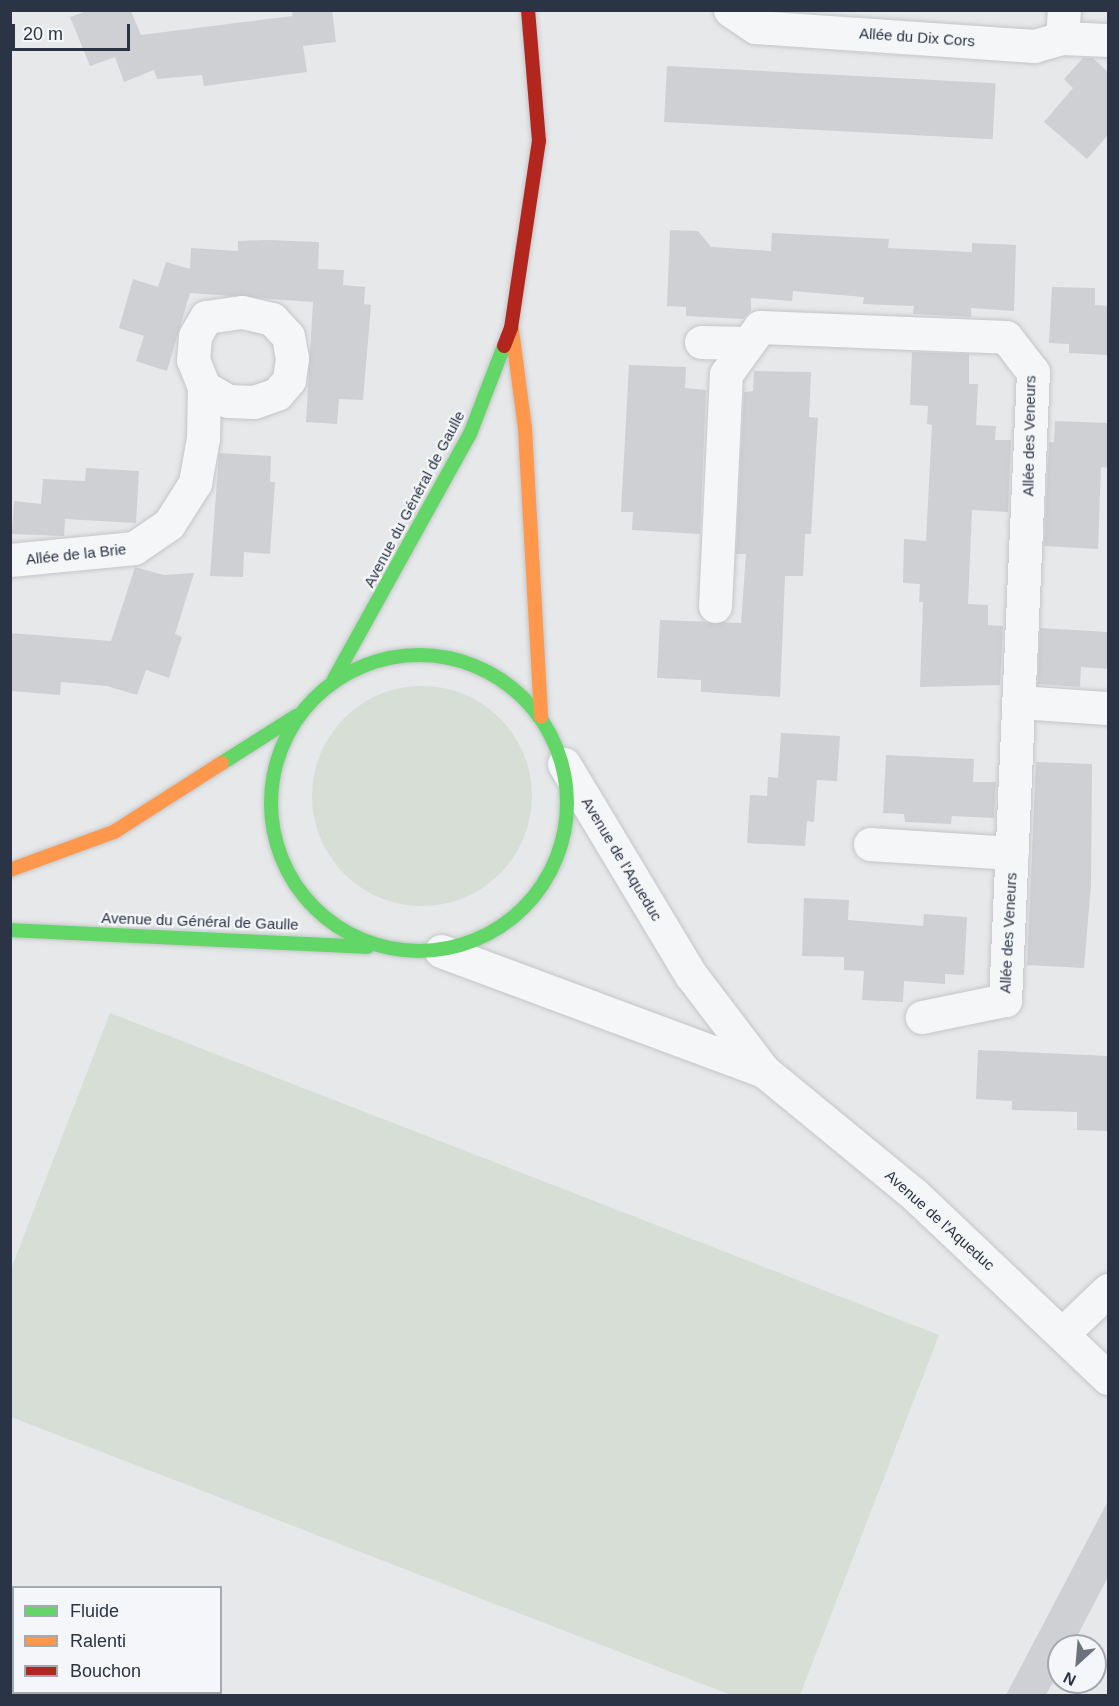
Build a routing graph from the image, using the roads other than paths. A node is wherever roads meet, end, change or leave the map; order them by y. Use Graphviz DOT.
graph roads {
  1 [pos="528,10"];
  2 [pos="730,10"];
  3 [pos="1063,24"];
  4 [pos="1108,40"];
  5 [pos="511,328"];
  6 [pos="701,342"];
  7 [pos="748,343"];
  8 [pos="204,387"];
  9 [pos="10,560"];
  10 [pos="715,606"];
  11 [pos="334,680"];
  12 [pos="1019,702"];
  13 [pos="1108,708"];
  14 [pos="300,713"];
  15 [pos="541,717"];
  16 [pos="564,764"];
  17 [pos="870,843"];
  18 [pos="1012,853"];
  19 [pos="10,870"];
  20 [pos="10,930"];
  21 [pos="387,949"];
  22 [pos="441,951"];
  23 [pos="922,1017"];
  24 [pos="764,1071"];
  25 [pos="1108,1290"];
  26 [pos="1062,1334"];
  27 [pos="1108,1378"];
  1 -- 5 [label="street, Avenue du Général de Gaulle"];
  2 -- 3 [label="street, Allée du Dix Cors"];
  3 -- 4 [label="street, Allée du Dix Cors"];
  5 -- 11 [label="street, Avenue du Général de Gaulle"];
  5 -- 15 [label="street, Avenue du Général de Gaulle"];
  6 -- 7 [label="street"];
  7 -- 10 [label="street, Allée des Veneurs"];
  7 -- 12 [label="street, Allée des Veneurs"];
  8 -- 9 [label="street, Allée de la Brie"];
  11 -- 14 [label="street"];
  11 -- 15 [label="street"];
  12 -- 13 [label="street"];
  12 -- 18 [label="street, Allée des Veneurs"];
  14 -- 19 [label="street"];
  14 -- 21 [label="street"];
  15 -- 16 [label="street, Avenue du Général de Gaulle"];
  16 -- 22 [label="street, Avenue du Général de Gaulle"];
  16 -- 24 [label="street, Avenue de l'Aqueduc"];
  17 -- 18 [label="street, Allée des Veneurs"];
  18 -- 23 [label="street, Allée des Veneurs"];
  20 -- 21 [label="street, Avenue du Général de Gaulle"];
  21 -- 22 [label="street, Avenue du Général de Gaulle"];
  22 -- 24 [label="street, Avenue de l'Aqueduc"];
  24 -- 26 [label="street, Avenue de l'Aqueduc"];
  25 -- 26 [label="street"];
  26 -- 27 [label="street, Avenue de l'Aqueduc"];
}
